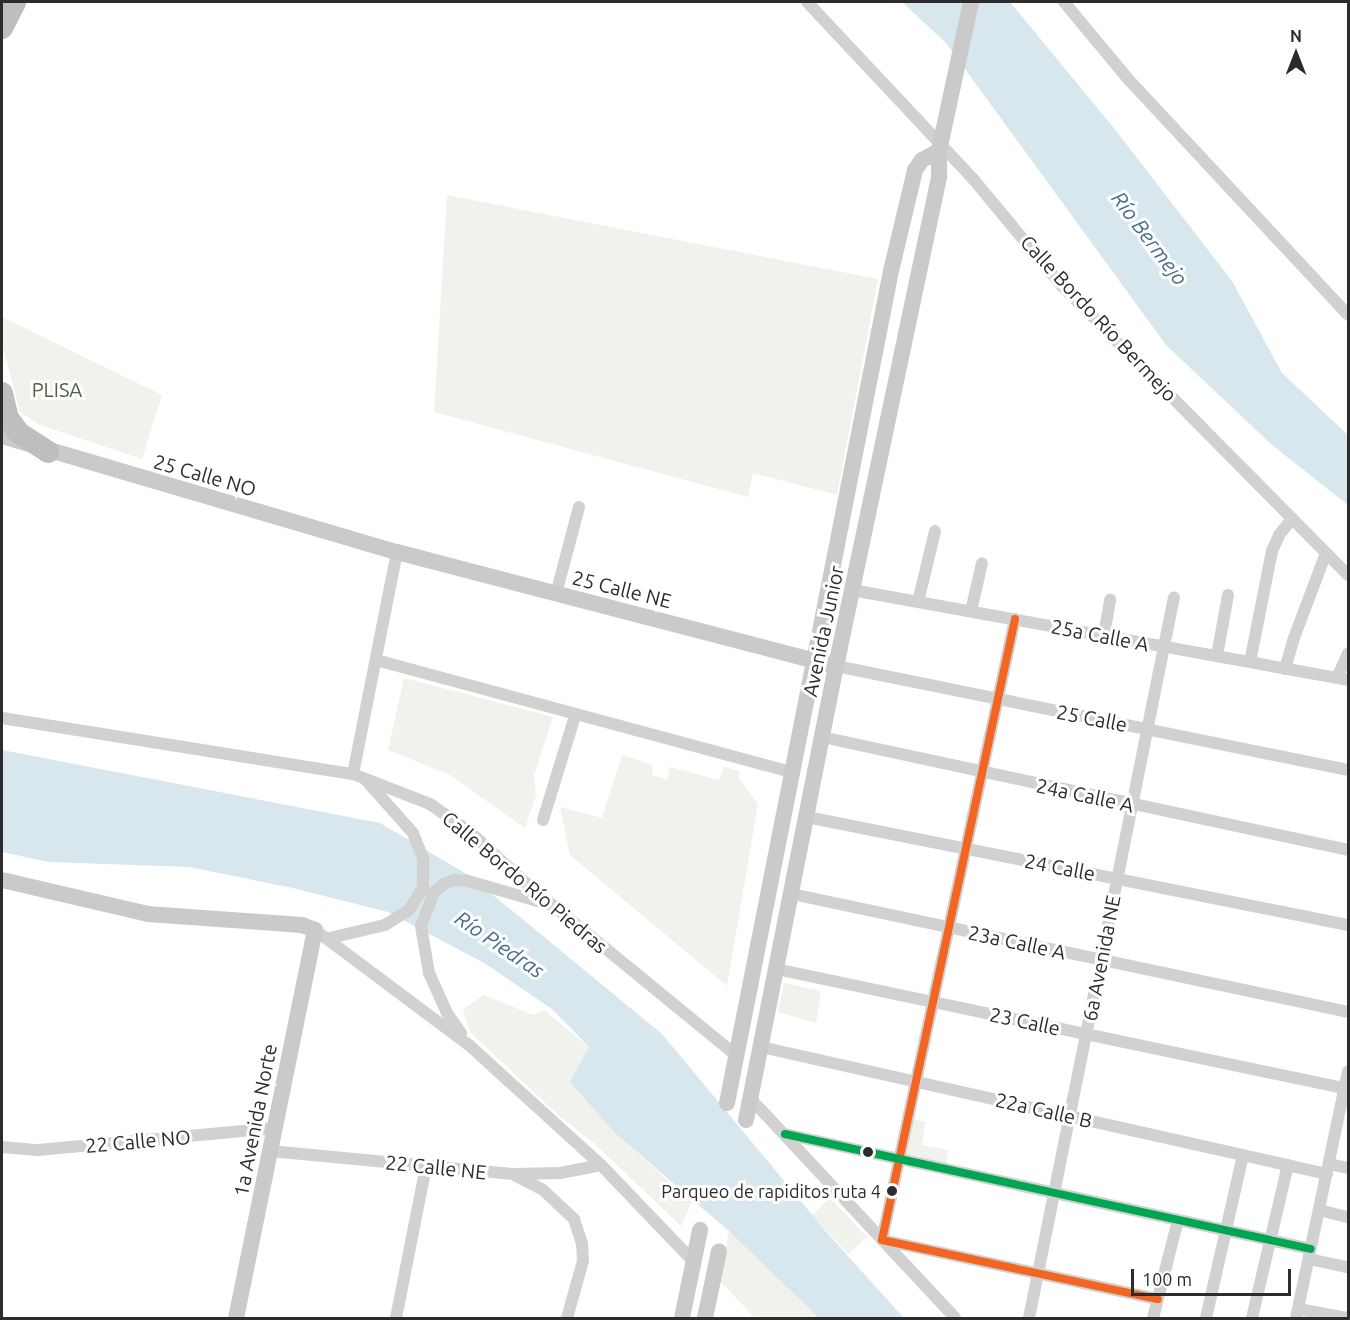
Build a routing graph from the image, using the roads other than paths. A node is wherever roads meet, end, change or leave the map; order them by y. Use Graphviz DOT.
graph roads {
  1 [pos="15,2"];
  2 [pos="807,2"];
  3 [pos="971,2"];
  4 [pos="1064,2"];
  5 [pos="2,28"];
  6 [pos="941,142"];
  7 [pos="1348,315"];
  8 [pos="2,393"];
  9 [pos="2,436"];
  10 [pos="48,452"];
  11 [pos="579,507"];
  12 [pos="1292,519"];
  13 [pos="936,531"];
  14 [pos="397,552"];
  15 [pos="1326,553"];
  16 [pos="982,563"];
  17 [pos="1348,575"];
  18 [pos="852,590"];
  19 [pos="555,594"];
  20 [pos="1228,595"];
  21 [pos="1173,597"];
  22 [pos="1110,600"];
  23 [pos="918,602"];
  24 [pos="971,611"];
  25 [pos="1015,619"];
  26 [pos="1104,635"];
  27 [pos="1164,647"];
  28 [pos="1348,653"];
  29 [pos="1217,656"];
  30 [pos="376,660"];
  31 [pos="813,660"];
  32 [pos="1250,662"];
  33 [pos="836,666"];
  34 [pos="1285,669"];
  35 [pos="1343,679"];
  36 [pos="998,699"];
  37 [pos="575,716"];
  38 [pos="2,718"];
  39 [pos="1147,729"];
  40 [pos="822,737"];
  41 [pos="1348,770"];
  42 [pos="791,772"];
  43 [pos="982,772"];
  44 [pos="358,776"];
  45 [pos="1132,805"];
  46 [pos="807,817"];
  47 [pos="543,820"];
  48 [pos="966,848"];
  49 [pos="1348,850"];
  50 [pos="1117,879"];
  51 [pos="2,880"];
  52 [pos="792,894"];
  53 [pos="552,905"];
  54 [pos="1348,925"];
  55 [pos="949,927"];
  56 [pos="322,934"];
  57 [pos="1101,959"];
  58 [pos="776,969"];
  59 [pos="933,1002"];
  60 [pos="1348,1012"];
  61 [pos="1086,1034"];
  62 [pos="469,1045"];
  63 [pos="761,1047"];
  64 [pos="736,1055"];
  65 [pos="1348,1071"];
  66 [pos="916,1082"];
  67 [pos="1347,1089"];
  68 [pos="751,1099"];
  69 [pos="727,1103"];
  70 [pos="1070,1116"];
  71 [pos="746,1120"];
  72 [pos="274,1128"];
  73 [pos="785,1134"];
  74 [pos="2,1148"];
  75 [pos="270,1151"];
  76 [pos="1243,1155"];
  77 [pos="900,1159"];
  78 [pos="601,1165"];
  79 [pos="1288,1165"];
  80 [pos="426,1166"];
  81 [pos="1348,1168"];
  82 [pos="1328,1169"];
  83 [pos="512,1174"];
  84 [pos="1054,1193"];
  85 [pos="1319,1210"];
  86 [pos="1348,1217"];
  87 [pos="1178,1220"];
  88 [pos="700,1230"];
  89 [pos="1225,1230"];
  90 [pos="882,1240"];
  91 [pos="1270,1240"];
  92 [pos="719,1251"];
  93 [pos="1310,1254"];
  94 [pos="693,1261"];
  95 [pos="1348,1267"];
  96 [pos="1038,1274"];
  97 [pos="1158,1299"];
  98 [pos="1297,1314"];
  99 [pos="236,1318"];
  100 [pos="396,1318"];
  101 [pos="567,1318"];
  102 [pos="682,1318"];
  103 [pos="705,1318"];
  104 [pos="955,1318"];
  105 [pos="1029,1318"];
  106 [pos="1153,1318"];
  107 [pos="1206,1318"];
  108 [pos="1252,1318"];
  109 [pos="1348,1318"];
  1 -- 5 [label="highway"];
  2 -- 6 [label="street, Calle Bordo Río Bermejo"];
  3 -- 6 [label="main road, Avenida Junior"];
  4 -- 7 [label="street"];
  6 -- 12 [label="street, Calle Bordo Río Bermejo"];
  6 -- 18 [label="main road, Avenida Junior"];
  6 -- 31 [label="main road, Avenida Junior"];
  8 -- 10 [label="highway"];
  9 -- 10 [label="main road, 25 Calle NO"];
  10 -- 14 [label="main road, 25 Calle NO"];
  11 -- 19 [label="street"];
  12 -- 15 [label="street, Calle Bordo Río Bermejo"];
  12 -- 32 [label="street"];
  13 -- 23 [label="street"];
  14 -- 19 [label="main road, 25 Calle NE"];
  14 -- 30 [label="street"];
  15 -- 17 [label="street, Calle Bordo Río Bermejo"];
  15 -- 34 [label="street"];
  16 -- 24 [label="street"];
  18 -- 23 [label="street, 25a Calle A"];
  18 -- 33 [label="main road, Avenida Junior"];
  19 -- 31 [label="main road, 25 Calle NE"];
  20 -- 29 [label="street"];
  21 -- 27 [label="street, 6a Avenida NE"];
  22 -- 26 [label="street"];
  23 -- 24 [label="street, 25a Calle A"];
  24 -- 25 [label="street, 25a Calle A"];
  25 -- 26 [label="street, 25a Calle A"];
  25 -- 36 [label="street"];
  26 -- 27 [label="street, 25a Calle A"];
  27 -- 29 [label="street, 25a Calle A"];
  27 -- 39 [label="street, 6a Avenida NE"];
  28 -- 35 [label="street"];
  29 -- 32 [label="street, 25a Calle A"];
  30 -- 37 [label="street"];
  30 -- 44 [label="street"];
  31 -- 33 [label="main road, 25 Calle NE"];
  31 -- 42 [label="main road, Avenida Junior"];
  32 -- 34 [label="street, 25a Calle A"];
  33 -- 36 [label="street, 25 Calle"];
  33 -- 40 [label="main road, Avenida Junior"];
  34 -- 35 [label="street, 25a Calle A"];
  36 -- 39 [label="street, 25 Calle"];
  36 -- 43 [label="street"];
  37 -- 42 [label="street"];
  37 -- 47 [label="street"];
  38 -- 44 [label="street, Calle Bordo Río Piedras"];
  39 -- 41 [label="street, 25 Calle"];
  39 -- 45 [label="street, 6a Avenida NE"];
  40 -- 43 [label="street, 24a Calle A"];
  40 -- 46 [label="main road, Avenida Junior"];
  42 -- 64 [label="main road, Avenida Junior"];
  43 -- 45 [label="street, 24a Calle A"];
  43 -- 48 [label="street"];
  44 -- 53 [label="street, Calle Bordo Río Piedras"];
  44 -- 56 [label="street"];
  45 -- 49 [label="street, 24a Calle A"];
  45 -- 50 [label="street, 6a Avenida NE"];
  46 -- 48 [label="street, 24 Calle"];
  46 -- 52 [label="main road, Avenida Junior"];
  48 -- 50 [label="street, 24 Calle"];
  48 -- 55 [label="street"];
  50 -- 54 [label="street, 24 Calle"];
  50 -- 57 [label="street, 6a Avenida NE"];
  51 -- 56 [label="main road"];
  52 -- 55 [label="street, 23a Calle A"];
  52 -- 58 [label="main road, Avenida Junior"];
  53 -- 62 [label="street"];
  53 -- 64 [label="street, Calle Bordo Río Piedras"];
  55 -- 57 [label="street, 23a Calle A"];
  55 -- 59 [label="street"];
  56 -- 62 [label="street"];
  56 -- 72 [label="main road, 1a Avenida Norte"];
  57 -- 60 [label="street, 23a Calle A"];
  57 -- 61 [label="street, 6a Avenida NE"];
  58 -- 59 [label="street, 23 Calle"];
  58 -- 63 [label="main road, Avenida Junior"];
  59 -- 61 [label="street, 23 Calle"];
  59 -- 66 [label="street"];
  61 -- 67 [label="street, 23 Calle"];
  61 -- 70 [label="street, 6a Avenida NE"];
  62 -- 78 [label="street"];
  63 -- 66 [label="street, 22a Calle B"];
  63 -- 68 [label="main road, Avenida Junior"];
  64 -- 69 [label="main road, Avenida Junior"];
  65 -- 67 [label="street"];
  66 -- 70 [label="street, 22a Calle B"];
  66 -- 77 [label="street"];
  67 -- 82 [label="street"];
  68 -- 71 [label="main road, Avenida Junior"];
  68 -- 73 [label="street"];
  70 -- 76 [label="street, 22a Calle B"];
  70 -- 84 [label="street, 6a Avenida NE"];
  72 -- 74 [label="street, 22 Calle NO"];
  72 -- 75 [label="main road, 1a Avenida Norte"];
  73 -- 77 [label="street"];
  73 -- 90 [label="street"];
  75 -- 80 [label="street, 22 Calle NE"];
  75 -- 99 [label="main road, 1a Avenida Norte"];
  76 -- 79 [label="street, 22a Calle B"];
  76 -- 89 [label="street"];
  77 -- 84 [label="street"];
  77 -- 90 [label="street"];
  78 -- 83 [label="street, 22 Calle NE"];
  78 -- 94 [label="street"];
  79 -- 82 [label="street, 22a Calle B"];
  79 -- 91 [label="street"];
  80 -- 83 [label="street, 22 Calle NE"];
  80 -- 100 [label="street"];
  81 -- 82 [label="street, 22a Calle B"];
  82 -- 85 [label="street"];
  83 -- 101 [label="street"];
  84 -- 87 [label="street"];
  84 -- 96 [label="street, 6a Avenida NE"];
  85 -- 86 [label="street"];
  85 -- 93 [label="street"];
  87 -- 89 [label="street"];
  87 -- 97 [label="street"];
  88 -- 94 [label="main road"];
  89 -- 91 [label="street"];
  89 -- 107 [label="street"];
  90 -- 96 [label="street"];
  90 -- 104 [label="street"];
  91 -- 93 [label="street"];
  91 -- 108 [label="street"];
  92 -- 103 [label="main road"];
  93 -- 95 [label="street"];
  93 -- 98 [label="street"];
  94 -- 102 [label="main road"];
  96 -- 97 [label="street"];
  96 -- 105 [label="street, 6a Avenida NE"];
  97 -- 106 [label="street"];
  98 -- 109 [label="street"];
}
